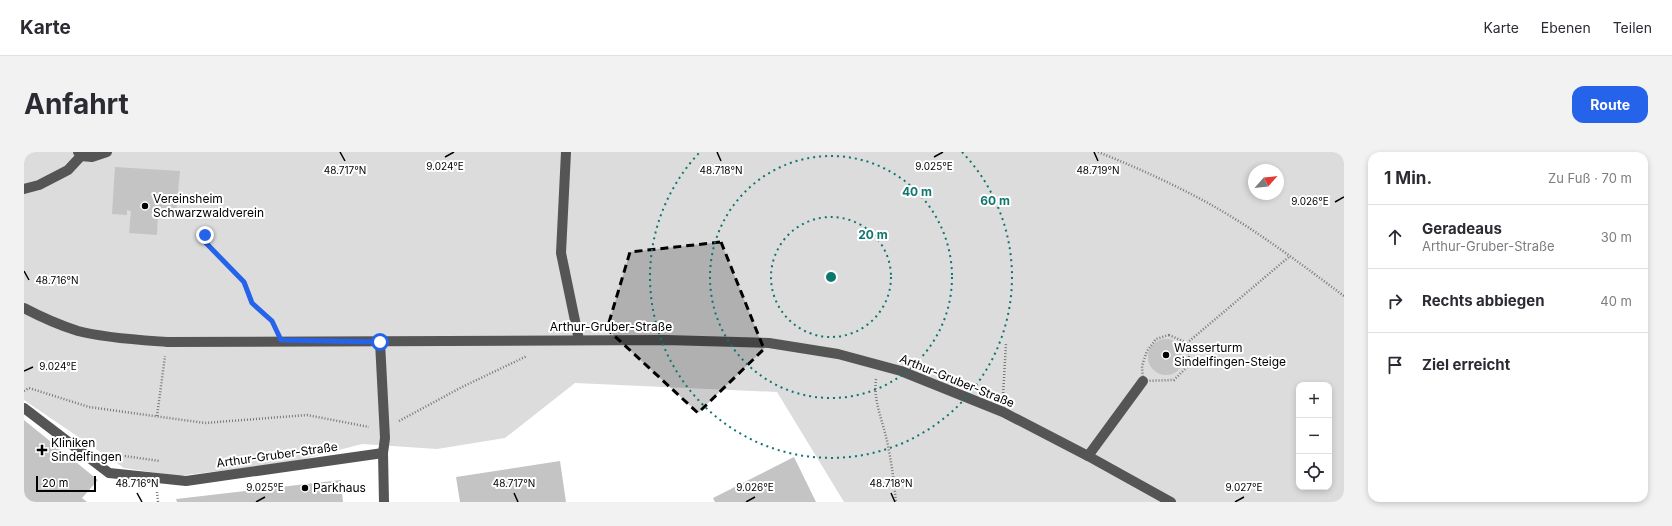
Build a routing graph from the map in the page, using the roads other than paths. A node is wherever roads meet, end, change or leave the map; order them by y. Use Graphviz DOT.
graph roads {
  1 [pos="107,152"];
  2 [pos="566,152"];
  3 [pos="80,154"];
  4 [pos="24,190"];
  5 [pos="24,308"];
  6 [pos="579,340"];
  7 [pos="380,342"];
  8 [pos="1143,381"];
  9 [pos="24,408"];
  10 [pos="383,453"];
  11 [pos="1088,456"];
  12 [pos="384,502"];
  13 [pos="1171,502"];
  1 -- 3 [label="street"];
  2 -- 6 [label="street"];
  3 -- 4 [label="street"];
  5 -- 7 [label="street, Arthur-Gruber-Straße"];
  6 -- 7 [label="street, Arthur-Gruber-Straße"];
  6 -- 11 [label="street, Arthur-Gruber-Straße"];
  7 -- 10 [label="street"];
  8 -- 11 [label="street"];
  9 -- 10 [label="street, Arthur-Gruber-Straße"];
  10 -- 12 [label="street"];
  11 -- 13 [label="street, Arthur-Gruber-Straße"];
}
